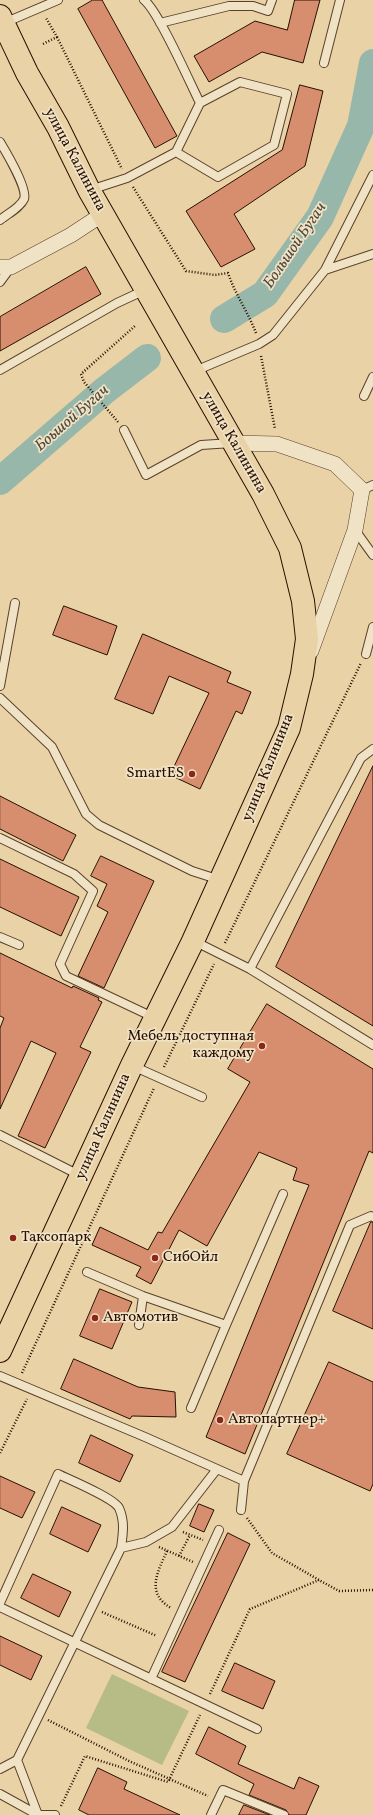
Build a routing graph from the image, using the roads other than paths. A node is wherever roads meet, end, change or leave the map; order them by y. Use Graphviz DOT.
graph roads {
  1 [pos="58,0"];
  2 [pos="144,0"];
  3 [pos="272,0"];
  4 [pos="340,0"];
  5 [pos="1,21"];
  6 [pos="160,24"];
  7 [pos="324,63"];
  8 [pos="200,103"];
  9 [pos="0,142"];
  10 [pos="176,152"];
  11 [pos="373,175"];
  12 [pos="89,190"];
  13 [pos="103,214"];
  14 [pos="0,220"];
  15 [pos="373,254"];
  16 [pos="5,267"];
  17 [pos="325,270"];
  18 [pos="0,282"];
  19 [pos="145,290"];
  20 [pos="0,370"];
  21 [pos="192,372"];
  22 [pos="373,377"];
  23 [pos="364,396"];
  24 [pos="124,430"];
  25 [pos="234,443"];
  26 [pos="367,487"];
  27 [pos="355,530"];
  28 [pos="373,555"];
  29 [pos="15,603"];
  30 [pos="373,627"];
  31 [pos="366,654"];
  32 [pos="302,674"];
  33 [pos="0,686"];
  34 [pos="0,698"];
  35 [pos="373,748"];
  36 [pos="0,838"];
  37 [pos="221,880"];
  38 [pos="0,937"];
  39 [pos="193,940"];
  40 [pos="19,946"];
  41 [pos="250,969"];
  42 [pos="155,1018"];
  43 [pos="373,1045"];
  44 [pos="132,1065"];
  45 [pos="202,1097"];
  46 [pos="0,1135"];
  47 [pos="82,1177"];
  48 [pos="283,1194"];
  49 [pos="373,1217"];
  50 [pos="88,1272"];
  51 [pos="143,1296"];
  52 [pos="139,1325"];
  53 [pos="226,1325"];
  54 [pos="1,1347"];
  55 [pos="0,1376"];
  56 [pos="192,1408"];
  57 [pos="217,1470"];
  58 [pos="244,1482"];
  59 [pos="241,1510"];
  60 [pos="220,1530"];
  61 [pos="121,1548"];
  62 [pos="0,1603"];
  63 [pos="0,1607"];
  64 [pos="74,1643"];
  65 [pos="151,1678"];
  66 [pos="257,1729"];
  67 [pos="16,1760"];
  68 [pos="0,1769"];
  69 [pos="0,1794"];
  70 [pos="38,1815"];
  71 [pos="55,1815"];
  72 [pos="211,1815"];
  73 [pos="284,1815"];
  1 -- 5 [label="lane"];
  2 -- 6 [label="lane"];
  3 -- 6 [label="lane"];
  4 -- 7 [label="lane"];
  5 -- 12 [label="main road, улица Калинина"];
  6 -- 8 [label="lane"];
  8 -- 10 [label="lane"];
  8 -- 10 [label="lane"];
  9 -- 14 [label="lane"];
  10 -- 12 [label="lane"];
  11 -- 17 [label="lane"];
  12 -- 13 [label="main road, улица Калинина"];
  13 -- 16 [label="street"];
  13 -- 19 [label="main road, улица Калинина"];
  15 -- 17 [label="lane"];
  16 -- 18 [label="lane"];
  17 -- 21 [label="lane"];
  19 -- 20 [label="lane"];
  19 -- 21 [label="main road, улица Калинина"];
  21 -- 25 [label="main road, улица Калинина"];
  22 -- 23 [label="lane"];
  24 -- 25 [label="lane"];
  25 -- 26 [label="street"];
  25 -- 32 [label="main road, улица Калинина"];
  26 -- 27 [label="street"];
  27 -- 28 [label="lane"];
  27 -- 32 [label="street"];
  29 -- 33 [label="lane"];
  30 -- 31 [label="lane"];
  32 -- 37 [label="main road, улица Калинина"];
  34 -- 37 [label="lane"];
  35 -- 41 [label="lane"];
  36 -- 42 [label="lane"];
  37 -- 39 [label="main road, улица Калинина"];
  38 -- 40 [label="lane"];
  39 -- 41 [label="lane"];
  39 -- 42 [label="main road, улица Калинина"];
  41 -- 43 [label="lane"];
  42 -- 44 [label="main road, улица Калинина"];
  44 -- 45 [label="lane"];
  44 -- 47 [label="main road, улица Калинина"];
  46 -- 47 [label="lane"];
  47 -- 54 [label="main road, улица Калинина"];
  48 -- 53 [label="lane"];
  49 -- 58 [label="lane"];
  50 -- 51 [label="lane"];
  51 -- 52 [label="lane"];
  51 -- 53 [label="lane"];
  53 -- 56 [label="lane"];
  55 -- 57 [label="lane"];
  57 -- 58 [label="lane"];
  57 -- 61 [label="lane"];
  58 -- 59 [label="lane"];
  60 -- 65 [label="lane"];
  61 -- 62 [label="lane"];
  61 -- 64 [label="lane"];
  63 -- 64 [label="lane"];
  64 -- 65 [label="lane"];
  64 -- 67 [label="lane"];
  65 -- 66 [label="lane"];
  67 -- 68 [label="lane"];
  67 -- 70 [label="lane"];
  69 -- 70 [label="lane"];
  70 -- 71 [label="lane"];
  72 -- 73 [label="lane"];
}
